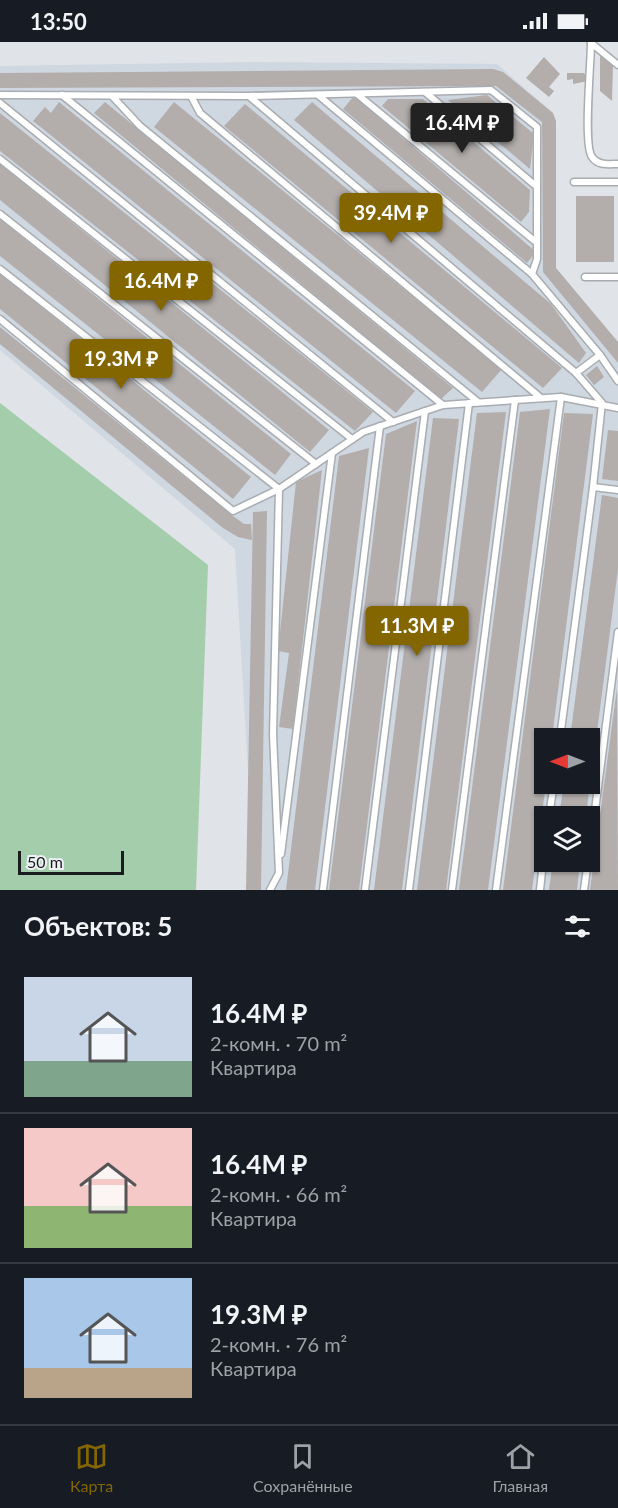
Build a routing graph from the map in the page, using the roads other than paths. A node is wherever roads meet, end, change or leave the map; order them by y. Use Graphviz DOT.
graph roads {
  1 [pos="618,65"];
  2 [pos="425,92"];
  3 [pos="318,94"];
  4 [pos="356,94"];
  5 [pos="0,95"];
  6 [pos="62,95"];
  7 [pos="112,96"];
  8 [pos="191,96"];
  9 [pos="249,96"];
  10 [pos="0,103"];
  11 [pos="0,159"];
  12 [pos="618,164"];
  13 [pos="574,182"];
  14 [pos="618,182"];
  15 [pos="537,187"];
  16 [pos="0,214"];
  17 [pos="537,243"];
  18 [pos="0,269"];
  19 [pos="532,274"];
  20 [pos="585,277"];
  21 [pos="618,277"];
  22 [pos="0,319"];
  23 [pos="600,355"];
  24 [pos="576,373"];
  25 [pos="618,381"];
  26 [pos="561,397"];
  27 [pos="541,398"];
  28 [pos="515,400"];
  29 [pos="469,403"];
  30 [pos="478,403"];
  31 [pos="602,403"];
  32 [pos="443,405"];
  33 [pos="618,408"];
  34 [pos="425,411"];
  35 [pos="393,422"];
  36 [pos="380,426"];
  37 [pos="352,439"];
  38 [pos="332,453"];
  39 [pos="316,464"];
  40 [pos="593,487"];
  41 [pos="279,489"];
  42 [pos="618,490"];
  43 [pos="618,632"];
  44 [pos="561,728"];
  45 [pos="596,806"];
  46 [pos="542,872"];
  47 [pos="586,872"];
  48 [pos="279,873"];
  49 [pos="270,890"];
  50 [pos="277,890"];
  51 [pos="323,890"];
  52 [pos="365,890"];
  53 [pos="409,890"];
  54 [pos="452,890"];
  55 [pos="496,890"];
  56 [pos="540,890"];
  57 [pos="584,890"];
  1 -- 12 [label="lane"];
  2 -- 4 [label="lane"];
  2 -- 15 [label="lane"];
  2 -- 15 [label="lane"];
  3 -- 4 [label="lane"];
  3 -- 9 [label="lane"];
  3 -- 19 [label="lane"];
  4 -- 17 [label="lane"];
  5 -- 6 [label="lane"];
  6 -- 7 [label="lane"];
  6 -- 32 [label="lane"];
  7 -- 8 [label="lane"];
  7 -- 30 [label="lane"];
  8 -- 9 [label="lane"];
  8 -- 27 [label="lane"];
  9 -- 24 [label="lane"];
  10 -- 35 [label="lane"];
  11 -- 37 [label="lane"];
  13 -- 14 [label="lane"];
  15 -- 17 [label="lane"];
  16 -- 39 [label="lane"];
  17 -- 19 [label="lane"];
  18 -- 41 [label="lane"];
  19 -- 23 [label="lane"];
  20 -- 21 [label="lane"];
  22 -- 41 [label="lane"];
  23 -- 24 [label="lane"];
  23 -- 25 [label="lane"];
  24 -- 31 [label="lane"];
  26 -- 27 [label="lane"];
  26 -- 31 [label="lane"];
  26 -- 55 [label="lane"];
  27 -- 28 [label="lane"];
  28 -- 30 [label="lane"];
  28 -- 54 [label="lane"];
  29 -- 30 [label="lane"];
  29 -- 32 [label="lane"];
  29 -- 53 [label="lane"];
  31 -- 33 [label="lane"];
  31 -- 40 [label="lane"];
  32 -- 34 [label="lane"];
  34 -- 35 [label="lane"];
  34 -- 52 [label="lane"];
  35 -- 36 [label="lane"];
  36 -- 37 [label="lane"];
  36 -- 51 [label="lane"];
  37 -- 38 [label="lane"];
  38 -- 39 [label="lane"];
  38 -- 48 [label="lane"];
  39 -- 41 [label="lane"];
  40 -- 42 [label="lane"];
  40 -- 44 [label="lane"];
  41 -- 48 [label="lane"];
  43 -- 45 [label="lane"];
  46 -- 56 [label="lane"];
  47 -- 57 [label="lane"];
  48 -- 49 [label="lane"];
  48 -- 50 [label="lane"];
}
